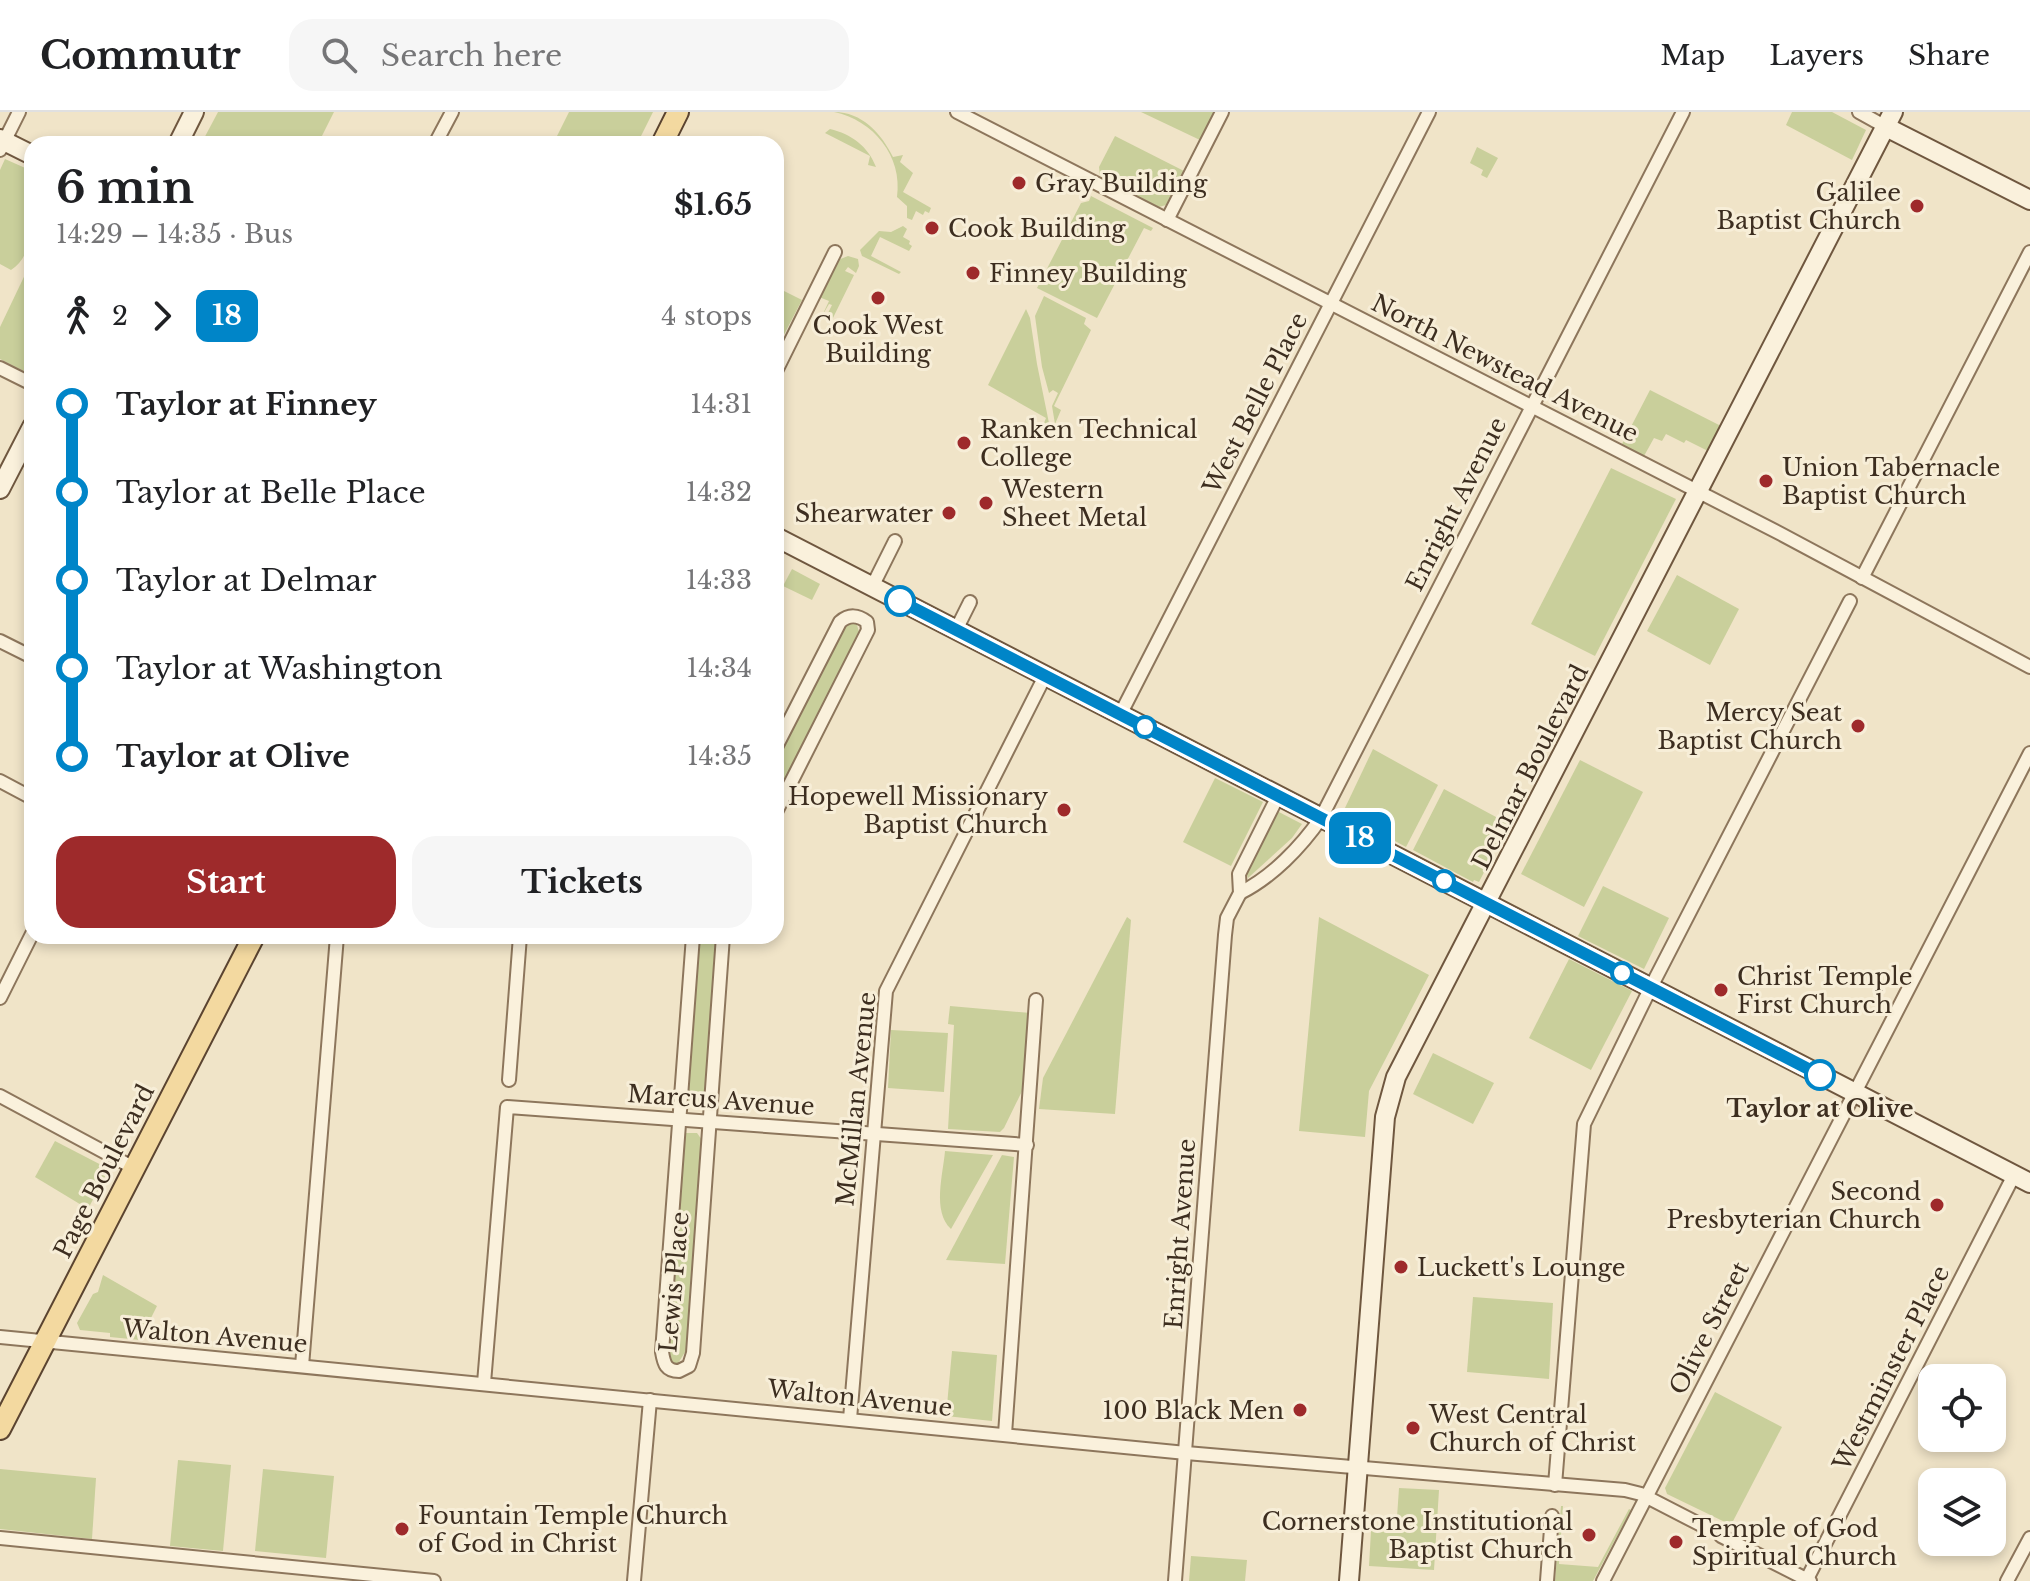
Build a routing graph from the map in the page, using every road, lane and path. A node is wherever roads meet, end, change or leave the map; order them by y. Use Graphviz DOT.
graph roads {
  1 [pos="19,112"];
  2 [pos="194,112"];
  3 [pos="452,112"];
  4 [pos="678,112"];
  5 [pos="957,112"];
  6 [pos="1222,112"];
  7 [pos="1429,112"];
  8 [pos="1683,112"];
  9 [pos="1859,112"];
  10 [pos="1890,119"];
  11 [pos="182,136"];
  12 [pos="439,136"];
  13 [pos="666,136"];
  14 [pos="2,143"];
  15 [pos="24,152"];
  16 [pos="2030,200"];
  17 [pos="1167,220"];
  18 [pos="835,252"];
  19 [pos="2030,252"];
  20 [pos="1331,303"];
  21 [pos="784,355"];
  22 [pos="0,368"];
  23 [pos="24,380"];
  24 [pos="1531,406"];
  25 [pos="24,457"];
  26 [pos="0,489"];
  27 [pos="1697,491"];
  28 [pos="784,541"];
  29 [pos="895,541"];
  30 [pos="1862,578"];
  31 [pos="872,587"];
  32 [pos="1850,601"];
  33 [pos="970,602"];
  34 [pos="956,630"];
  35 [pos="0,641"];
  36 [pos="24,653"];
  37 [pos="2030,667"];
  38 [pos="1045,676"];
  39 [pos="1120,715"];
  40 [pos="784,731"];
  41 [pos="2030,753"];
  42 [pos="0,781"];
  43 [pos="24,794"];
  44 [pos="784,796"];
  45 [pos="1278,796"];
  46 [pos="1321,818"];
  47 [pos="1240,893"];
  48 [pos="1487,904"];
  49 [pos="27,944"];
  50 [pos="250,944"];
  51 [pos="336,944"];
  52 [pos="519,944"];
  53 [pos="692,944"];
  54 [pos="722,944"];
  55 [pos="1651,987"];
  56 [pos="0,998"];
  57 [pos="1036,1000"];
  58 [pos="509,1080"];
  59 [pos="1855,1093"];
  60 [pos="0,1096"];
  61 [pos="680,1119"];
  62 [pos="708,1121"];
  63 [pos="872,1133"];
  64 [pos="1027,1145"];
  65 [pos="134,1168"];
  66 [pos="2022,1179"];
  67 [pos="0,1337"];
  68 [pos="45,1342"];
  69 [pos="302,1366"];
  70 [pos="484,1383"];
  71 [pos="650,1400"];
  72 [pos="850,1419"];
  73 [pos="0,1429"];
  74 [pos="1005,1434"];
  75 [pos="1186,1453"];
  76 [pos="1357,1468"];
  77 [pos="1555,1485"];
  78 [pos="1647,1497"];
  79 [pos="1552,1516"];
  80 [pos="1709,1529"];
  81 [pos="1721,1536"];
  82 [pos="0,1538"];
  83 [pos="2030,1538"];
  84 [pos="1808,1580"];
  85 [pos="434,1581"];
  86 [pos="634,1581"];
  87 [pos="1175,1581"];
  88 [pos="1349,1581"];
  89 [pos="1547,1581"];
  90 [pos="1603,1581"];
  91 [pos="2007,1581"];
  1 -- 14 [label="street"];
  2 -- 11 [label="main road"];
  3 -- 12 [label="street"];
  4 -- 13 [label="main road"];
  5 -- 17 [label="street, North Newstead Avenue"];
  6 -- 17 [label="street"];
  7 -- 20 [label="street, West Belle Place"];
  8 -- 24 [label="street, Enright Avenue"];
  9 -- 10 [label="street"];
  10 -- 16 [label="main road"];
  10 -- 27 [label="main road, Delmar Boulevard"];
  14 -- 15 [label="main road"];
  17 -- 20 [label="street, North Newstead Avenue"];
  18 -- 21 [label="street"];
  19 -- 30 [label="street"];
  20 -- 24 [label="street, North Newstead Avenue"];
  20 -- 39 [label="street, West Belle Place"];
  22 -- 23 [label="street"];
  24 -- 27 [label="street, North Newstead Avenue"];
  24 -- 46 [label="street, Enright Avenue"];
  25 -- 26 [label="main road"];
  27 -- 30 [label="street, North Newstead Avenue"];
  27 -- 48 [label="main road, Delmar Boulevard"];
  28 -- 31 [label="main road"];
  29 -- 31 [label="street"];
  30 -- 37 [label="street, North Newstead Avenue"];
  31 -- 34 [label="main road"];
  32 -- 55 [label="street"];
  33 -- 34 [label="street"];
  34 -- 38 [label="main road"];
  35 -- 36 [label="street"];
  38 -- 39 [label="main road"];
  38 -- 63 [label="street, McMillan Avenue"];
  39 -- 45 [label="main road"];
  40 -- 44 [label="street"];
  41 -- 59 [label="street, Olive Street"];
  42 -- 43 [label="street"];
  45 -- 46 [label="main road"];
  45 -- 47 [label="street, Enright Avenue"];
  46 -- 47 [label="street, Enright Avenue"];
  46 -- 48 [label="main road"];
  47 -- 75 [label="street, Enright Avenue"];
  48 -- 55 [label="main road"];
  48 -- 76 [label="main road, Delmar Boulevard"];
  49 -- 56 [label="street"];
  50 -- 65 [label="main road, Page Boulevard"];
  51 -- 69 [label="street"];
  52 -- 58 [label="street"];
  53 -- 61 [label="street, Lewis Place"];
  54 -- 62 [label="street, Lewis Place"];
  55 -- 59 [label="main road"];
  55 -- 77 [label="street"];
  57 -- 64 [label="street"];
  59 -- 66 [label="main road"];
  59 -- 78 [label="street, Olive Street"];
  60 -- 65 [label="street"];
  61 -- 62 [label="street, Marcus Avenue"];
  61 -- 62 [label="street, Lewis Place"];
  61 -- 70 [label="street, Marcus Avenue"];
  62 -- 63 [label="street, Marcus Avenue"];
  63 -- 64 [label="street, Marcus Avenue"];
  63 -- 72 [label="street, McMillan Avenue"];
  64 -- 74 [label="street"];
  65 -- 68 [label="main road, Page Boulevard"];
  66 -- 84 [label="street, Westminster Place"];
  67 -- 68 [label="street, Walton Avenue"];
  68 -- 69 [label="street, Walton Avenue"];
  68 -- 73 [label="main road, Page Boulevard"];
  69 -- 70 [label="street, Walton Avenue"];
  70 -- 71 [label="street, Walton Avenue"];
  71 -- 72 [label="street, Walton Avenue"];
  71 -- 86 [label="street"];
  72 -- 74 [label="street, Walton Avenue"];
  74 -- 75 [label="street, Walton Avenue"];
  75 -- 76 [label="street, Walton Avenue"];
  75 -- 87 [label="street, Enright Avenue"];
  76 -- 77 [label="street, Walton Avenue"];
  76 -- 88 [label="main road, Delmar Boulevard"];
  77 -- 78 [label="street, Walton Avenue"];
  78 -- 80 [label="street, Walton Avenue"];
  78 -- 90 [label="street, Olive Street"];
  79 -- 89 [label="street"];
  81 -- 84 [label="street"];
  82 -- 85 [label="street"];
  83 -- 91 [label="street"];
}
